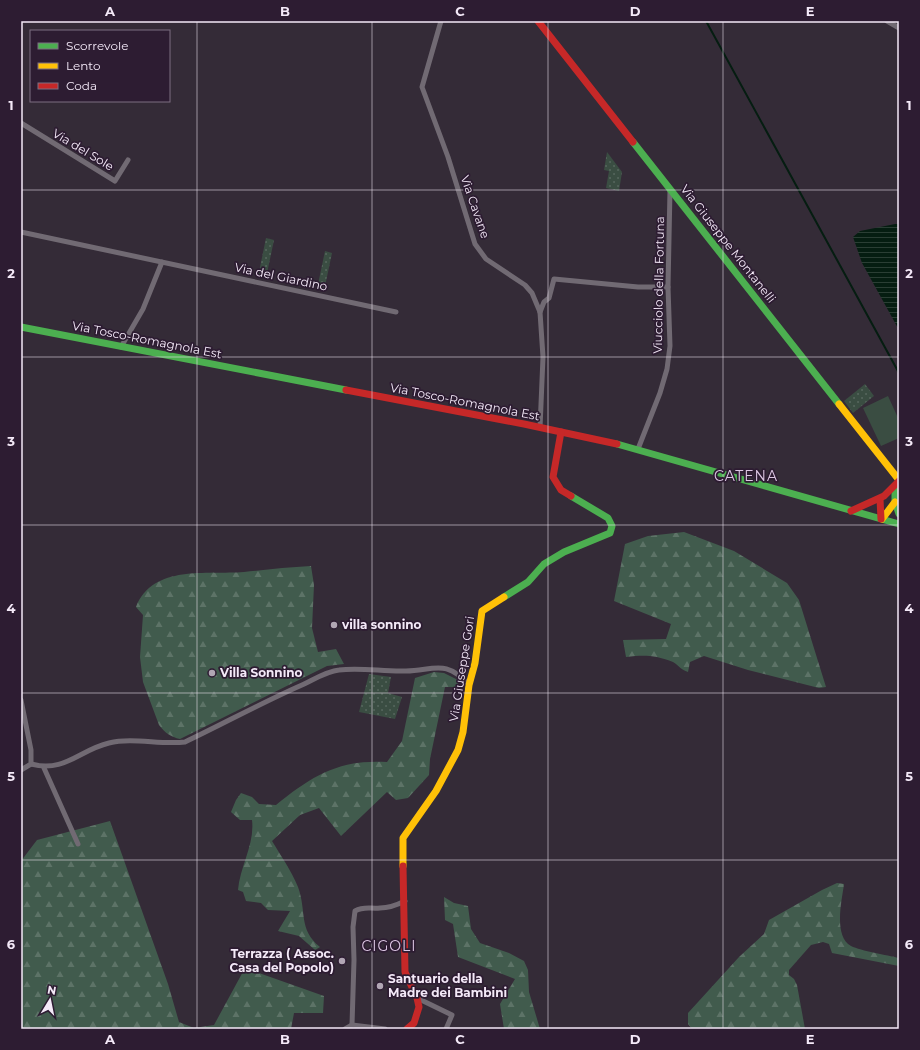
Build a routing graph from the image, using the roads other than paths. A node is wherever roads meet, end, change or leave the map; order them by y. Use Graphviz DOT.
graph roads {
  1 [pos="441,21"];
  2 [pos="538,21"];
  3 [pos="887,21"];
  4 [pos="899,28"];
  5 [pos="21,124"];
  6 [pos="128,160"];
  7 [pos="670,187"];
  8 [pos="21,232"];
  9 [pos="162,262"];
  10 [pos="668,287"];
  11 [pos="396,312"];
  12 [pos="540,312"];
  13 [pos="21,327"];
  14 [pos="121,347"];
  15 [pos="540,428"];
  16 [pos="561,432"];
  17 [pos="638,449"];
  18 [pos="898,483"];
  19 [pos="880,499"];
  20 [pos="895,502"];
  21 [pos="851,511"];
  22 [pos="899,514"];
  23 [pos="882,519"];
  24 [pos="899,524"];
  25 [pos="469,685"];
  26 [pos="21,700"];
  27 [pos="31,764"];
  28 [pos="44,768"];
  29 [pos="21,770"];
  30 [pos="78,844"];
  31 [pos="405,901"];
  32 [pos="417,998"];
  33 [pos="352,1025"];
  34 [pos="345,1029"];
  35 [pos="384,1029"];
  36 [pos="407,1029"];
  37 [pos="446,1029"];
  1 -- 12 [label="street, Via Cavane"];
  2 -- 7 [label="street, Via Giuseppe Montanelli"];
  3 -- 4 [label="street"];
  5 -- 6 [label="street, Via del Sole"];
  7 -- 10 [label="street, Viucciolo della Fortuna"];
  7 -- 18 [label="street, Via Giuseppe Montanelli"];
  8 -- 9 [label="street, Via del Giardino"];
  9 -- 11 [label="street, Via del Giardino"];
  9 -- 14 [label="street"];
  10 -- 12 [label="street"];
  10 -- 17 [label="street, Viucciolo della Fortuna"];
  12 -- 15 [label="street, Via Cavane"];
  13 -- 14 [label="street, Via Tosco-Romagnola Est"];
  14 -- 15 [label="street, Via Tosco-Romagnola Est"];
  15 -- 16 [label="street, Via Tosco-Romagnola Est"];
  16 -- 17 [label="street, Via Tosco-Romagnola Est"];
  16 -- 25 [label="street, Via Giuseppe Gori"];
  17 -- 21 [label="street, Via Tosco-Romagnola Est"];
  18 -- 19 [label="street"];
  18 -- 20 [label="street"];
  19 -- 21 [label="street"];
  19 -- 23 [label="street"];
  20 -- 22 [label="street"];
  20 -- 23 [label="street"];
  21 -- 23 [label="street, Via Tosco-Romagnola Est"];
  23 -- 24 [label="street, Via Tosco-Romagnola Est"];
  25 -- 28 [label="street"];
  25 -- 31 [label="street, Via Giuseppe Gori"];
  26 -- 27 [label="street"];
  27 -- 28 [label="street"];
  27 -- 29 [label="street"];
  28 -- 30 [label="street"];
  31 -- 32 [label="street, Via Giuseppe Gori"];
  31 -- 33 [label="street"];
  32 -- 36 [label="street"];
  32 -- 37 [label="street"];
  33 -- 34 [label="street"];
  33 -- 35 [label="street"];
}
